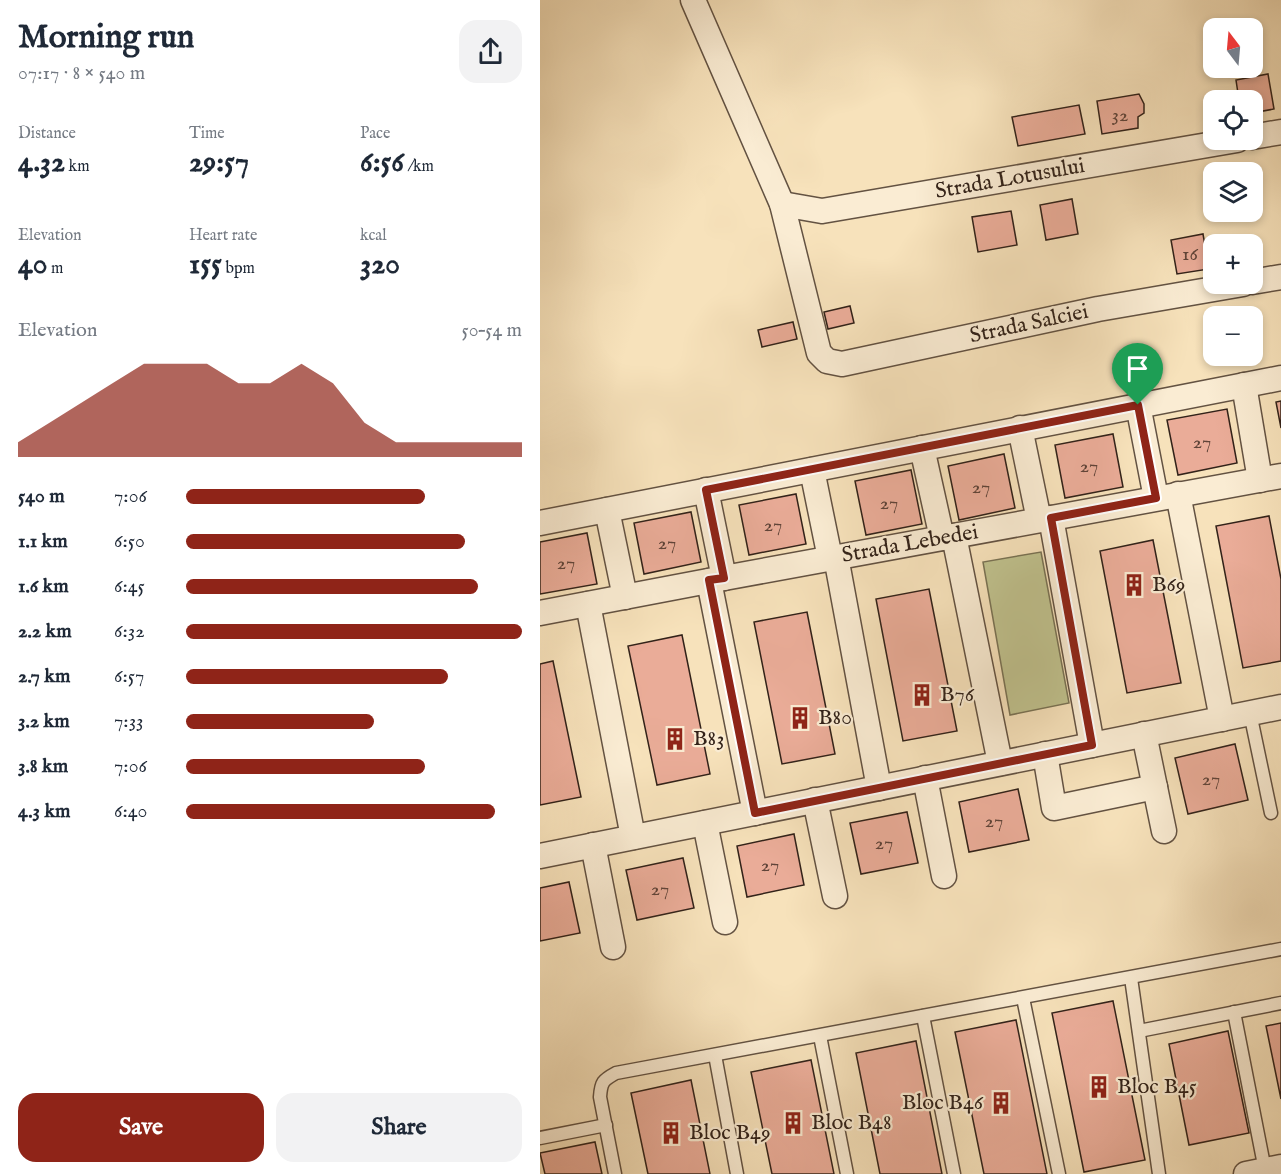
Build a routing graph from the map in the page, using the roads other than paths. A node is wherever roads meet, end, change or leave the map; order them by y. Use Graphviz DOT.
graph roads {
  1 [pos="693,0"];
  2 [pos="1281,132"];
  3 [pos="1263,135"];
  4 [pos="1203,146"];
  5 [pos="782,204"];
  6 [pos="1281,277"];
  7 [pos="1263,280"];
  8 [pos="1203,291"];
  9 [pos="1281,378"];
  10 [pos="1244,385"];
  11 [pos="1138,405"];
  12 [pos="1020,429"];
  13 [pos="922,448"];
  14 [pos="812,470"];
  15 [pos="1271,478"];
  16 [pos="706,490"];
  17 [pos="1167,496"];
  18 [pos="607,510"];
  19 [pos="1045,519"];
  20 [pos="540,523"];
  21 [pos="948,537"];
  22 [pos="833,558"];
  23 [pos="717,579"];
  24 [pos="625,597"];
  25 [pos="588,604"];
  26 [pos="540,613"];
  27 [pos="1281,707"];
  28 [pos="1250,713"];
  29 [pos="1222,719"];
  30 [pos="1144,734"];
  31 [pos="1092,745"];
  32 [pos="1045,754"];
  33 [pos="1000,763"];
  34 [pos="925,778"];
  35 [pos="1155,787"];
  36 [pos="879,788"];
  37 [pos="815,800"];
  38 [pos="755,813"];
  39 [pos="1271,813"];
  40 [pos="705,823"];
  41 [pos="1164,831"];
  42 [pos="633,837"];
  43 [pos="593,846"];
  44 [pos="540,856"];
  45 [pos="944,876"];
  46 [pos="835,896"];
  47 [pos="725,922"];
  48 [pos="614,947"];
  49 [pos="1281,949"];
  50 [pos="1131,978"];
  51 [pos="1023,998"];
  52 [pos="1281,1003"];
  53 [pos="1234,1012"];
  54 [pos="923,1016"];
  55 [pos="1138,1031"];
  56 [pos="820,1036"];
  57 [pos="715,1055"];
  58 [pos="606,1125"];
  59 [pos="540,1138"];
  60 [pos="1264,1171"];
  61 [pos="615,1174"];
  62 [pos="736,1174"];
  63 [pos="847,1174"];
  64 [pos="954,1174"];
  65 [pos="1059,1174"];
  66 [pos="1159,1174"];
  1 -- 5 [label="street"];
  2 -- 3 [label="street"];
  4 -- 5 [label="street, Strada Lotusului"];
  5 -- 8 [label="street, Strada Salciei"];
  6 -- 7 [label="street"];
  9 -- 10 [label="street"];
  10 -- 11 [label="street"];
  10 -- 15 [label="street"];
  11 -- 12 [label="street"];
  11 -- 17 [label="street"];
  12 -- 13 [label="street"];
  12 -- 19 [label="street"];
  13 -- 14 [label="street"];
  13 -- 21 [label="street"];
  14 -- 16 [label="street"];
  14 -- 22 [label="street"];
  15 -- 17 [label="street, Strada Lebedei"];
  16 -- 18 [label="street"];
  16 -- 23 [label="street"];
  17 -- 19 [label="street, Strada Lebedei"];
  17 -- 29 [label="street"];
  18 -- 20 [label="street"];
  18 -- 24 [label="street"];
  19 -- 21 [label="street, Strada Lebedei"];
  19 -- 31 [label="street"];
  21 -- 22 [label="street, Strada Lebedei"];
  21 -- 33 [label="street"];
  22 -- 23 [label="street, Strada Lebedei"];
  22 -- 36 [label="street"];
  23 -- 24 [label="street, Strada Lebedei"];
  23 -- 38 [label="street"];
  24 -- 25 [label="street, Strada Lebedei"];
  25 -- 26 [label="street, Strada Lebedei"];
  25 -- 42 [label="street"];
  27 -- 28 [label="street"];
  28 -- 29 [label="street"];
  28 -- 39 [label="lane"];
  29 -- 30 [label="street"];
  30 -- 31 [label="street"];
  30 -- 35 [label="street"];
  31 -- 32 [label="street"];
  32 -- 33 [label="street"];
  32 -- 35 [label="street"];
  33 -- 34 [label="street"];
  34 -- 36 [label="street"];
  34 -- 45 [label="street"];
  35 -- 41 [label="street"];
  36 -- 37 [label="street"];
  37 -- 38 [label="street"];
  37 -- 46 [label="street"];
  38 -- 40 [label="street"];
  40 -- 42 [label="street"];
  40 -- 47 [label="street"];
  42 -- 43 [label="street"];
  43 -- 44 [label="street"];
  43 -- 48 [label="street"];
  49 -- 50 [label="lane"];
  50 -- 51 [label="lane"];
  50 -- 55 [label="lane"];
  51 -- 54 [label="lane"];
  51 -- 65 [label="lane"];
  52 -- 53 [label="lane"];
  53 -- 55 [label="lane"];
  53 -- 60 [label="lane"];
  54 -- 56 [label="lane"];
  54 -- 64 [label="lane"];
  55 -- 66 [label="lane"];
  56 -- 57 [label="lane"];
  56 -- 63 [label="lane"];
  57 -- 58 [label="lane"];
  57 -- 62 [label="lane"];
  58 -- 59 [label="lane"];
  58 -- 61 [label="lane"];
}
